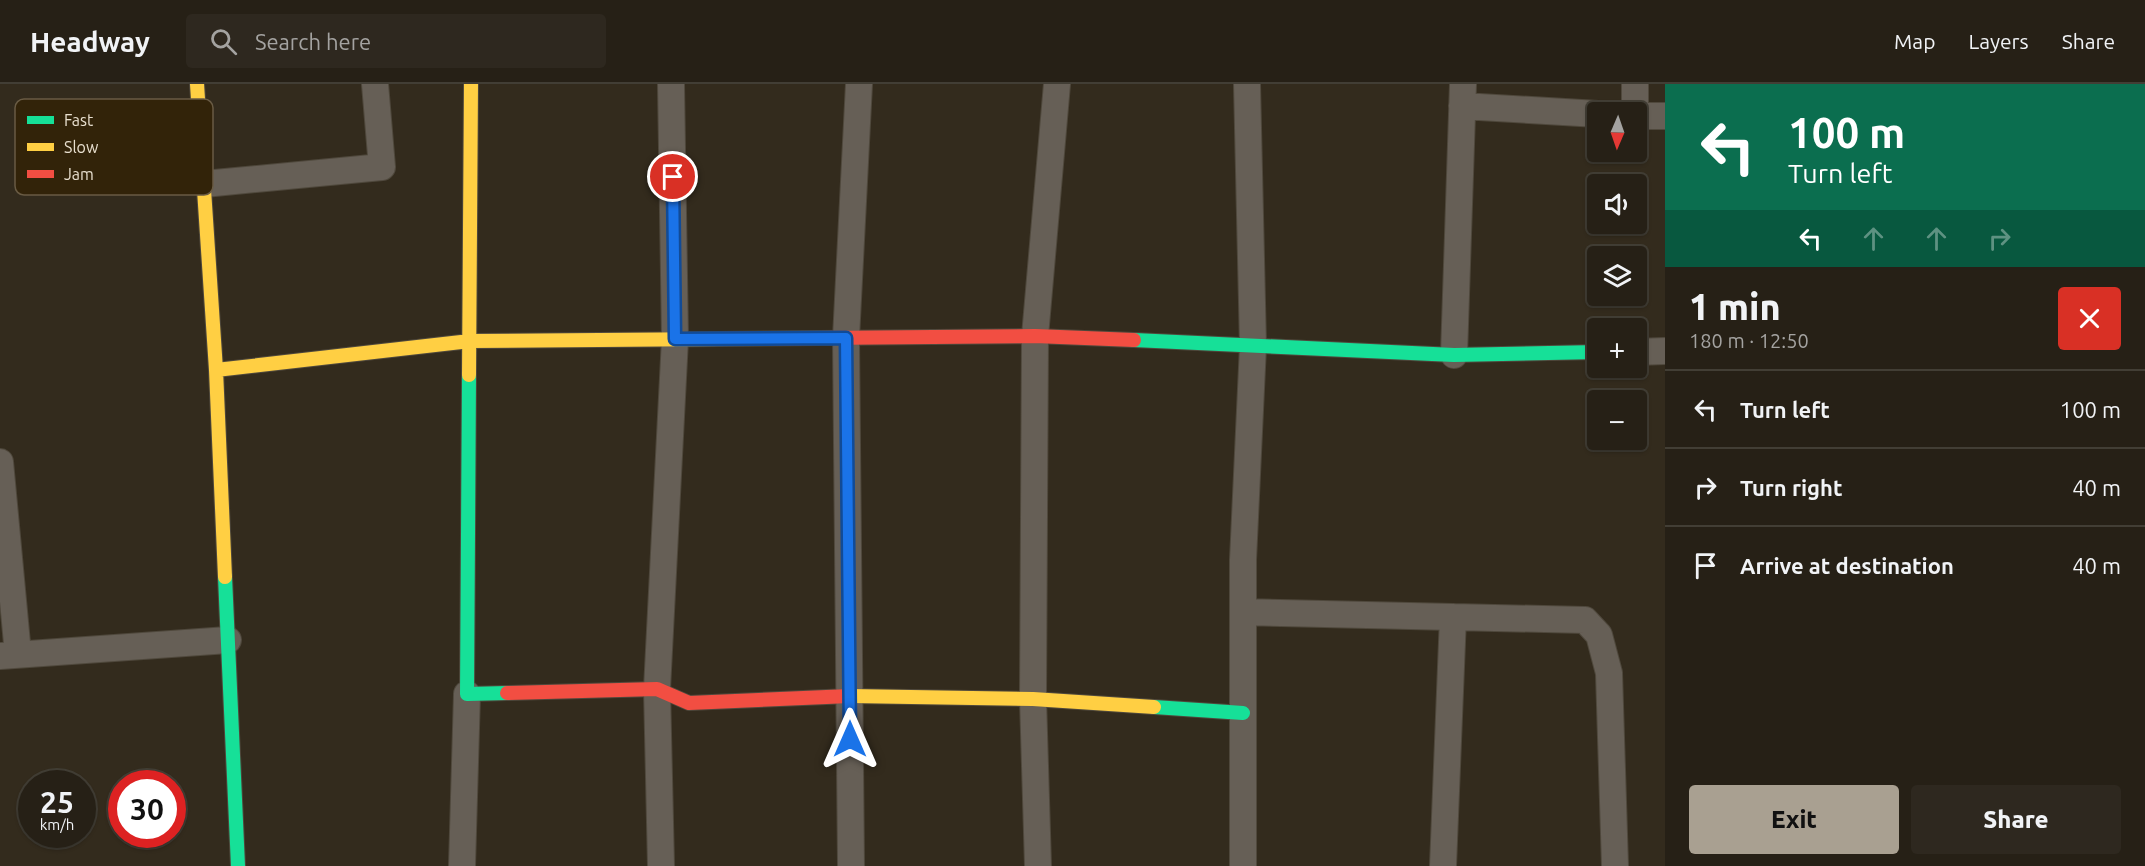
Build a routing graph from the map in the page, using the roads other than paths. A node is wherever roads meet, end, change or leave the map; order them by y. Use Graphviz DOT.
graph roads {
  1 [pos="197,84"];
  2 [pos="375,84"];
  3 [pos="471,84"];
  4 [pos="671,84"];
  5 [pos="859,84"];
  6 [pos="1057,84"];
  7 [pos="1247,84"];
  8 [pos="1635,84"];
  9 [pos="1463,95"];
  10 [pos="198,99"];
  11 [pos="1636,102"];
  12 [pos="1587,112"];
  13 [pos="1647,115"];
  14 [pos="1665,116"];
  15 [pos="213,183"];
  16 [pos="205,195"];
  17 [pos="1035,336"];
  18 [pos="846,338"];
  19 [pos="675,339"];
  20 [pos="470,341"];
  21 [pos="1253,346"];
  22 [pos="1665,351"];
  23 [pos="1587,352"];
  24 [pos="1647,352"];
  25 [pos="1454,355"];
  26 [pos="216,370"];
  27 [pos="0,462"];
  28 [pos="1243,612"];
  29 [pos="1453,616"];
  30 [pos="228,640"];
  31 [pos="9,655"];
  32 [pos="657,689"];
  33 [pos="467,694"];
  34 [pos="850,696"];
  35 [pos="1033,699"];
  36 [pos="1243,713"];
  37 [pos="238,866"];
  38 [pos="462,866"];
  39 [pos="661,866"];
  40 [pos="851,866"];
  41 [pos="1038,866"];
  42 [pos="1243,866"];
  43 [pos="1443,866"];
  44 [pos="1616,866"];
  1 -- 10 [label="street"];
  2 -- 15 [label="street"];
  3 -- 20 [label="street"];
  4 -- 19 [label="street"];
  5 -- 18 [label="street"];
  6 -- 17 [label="street"];
  7 -- 21 [label="street"];
  8 -- 11 [label="street"];
  9 -- 12 [label="street"];
  9 -- 25 [label="street"];
  13 -- 14 [label="street"];
  16 -- 26 [label="street"];
  17 -- 18 [label="street"];
  17 -- 21 [label="street"];
  17 -- 35 [label="street"];
  18 -- 19 [label="street"];
  18 -- 34 [label="street"];
  19 -- 20 [label="street"];
  19 -- 32 [label="street"];
  20 -- 26 [label="street"];
  20 -- 33 [label="street"];
  21 -- 25 [label="street"];
  21 -- 28 [label="street"];
  22 -- 24 [label="street"];
  23 -- 25 [label="street"];
  26 -- 30 [label="street"];
  27 -- 31 [label="street"];
  28 -- 29 [label="street"];
  28 -- 36 [label="street"];
  29 -- 43 [label="street"];
  29 -- 44 [label="street"];
  30 -- 31 [label="street"];
  30 -- 37 [label="street"];
  32 -- 33 [label="street"];
  32 -- 34 [label="street"];
  32 -- 39 [label="street"];
  33 -- 38 [label="street"];
  34 -- 35 [label="street"];
  34 -- 40 [label="street"];
  35 -- 36 [label="street"];
  35 -- 41 [label="street"];
  36 -- 42 [label="street"];
}
